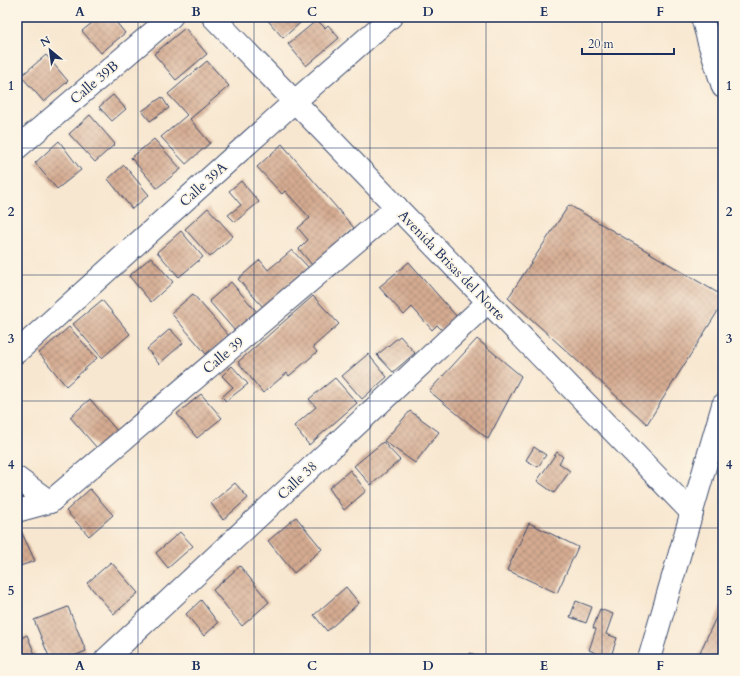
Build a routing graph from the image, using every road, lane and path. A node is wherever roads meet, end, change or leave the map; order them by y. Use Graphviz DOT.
graph roads {
  1 [pos="171,17"];
  2 [pos="213,17"];
  3 [pos="391,17"];
  4 [pos="702,17"];
  5 [pos="723,87"];
  6 [pos="294,102"];
  7 [pos="17,148"];
  8 [pos="397,207"];
  9 [pos="488,302"];
  10 [pos="17,352"];
  11 [pos="723,405"];
  12 [pos="17,478"];
  13 [pos="50,502"];
  14 [pos="17,511"];
  15 [pos="692,513"];
  16 [pos="106,659"];
  17 [pos="649,659"];
  1 -- 7 [label="street, Calle 39B"];
  2 -- 6 [label="street, Avenida Brisas del Norte"];
  3 -- 6 [label="street, Calle 39A"];
  4 -- 5 [label="street"];
  6 -- 8 [label="street, Avenida Brisas del Norte"];
  6 -- 10 [label="street, Calle 39A"];
  8 -- 9 [label="street, Avenida Brisas del Norte"];
  8 -- 13 [label="street, Calle 39"];
  9 -- 15 [label="street, Avenida Brisas del Norte"];
  9 -- 16 [label="street, Calle 38"];
  11 -- 15 [label="street"];
  12 -- 13 [label="street"];
  13 -- 14 [label="street"];
  15 -- 17 [label="street"];
}
